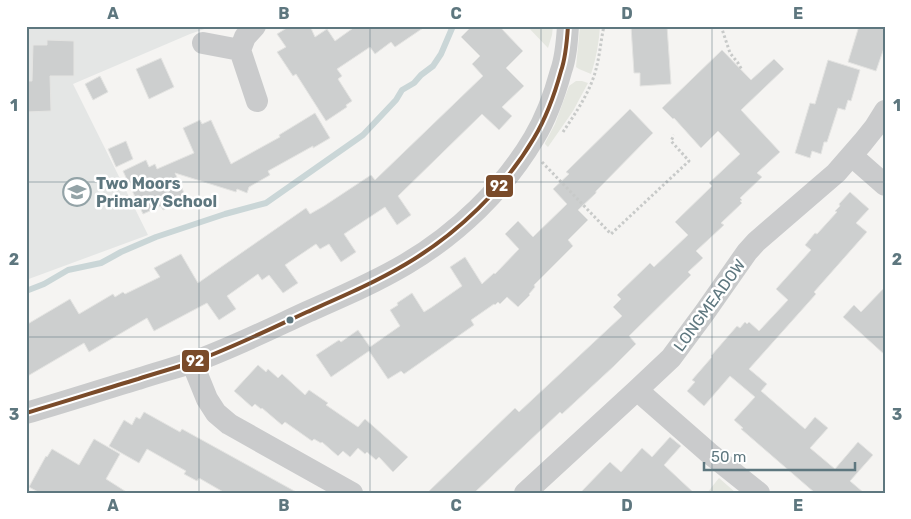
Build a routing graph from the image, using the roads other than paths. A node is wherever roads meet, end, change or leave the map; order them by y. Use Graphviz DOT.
graph roads {
  1 [pos="256,26"];
  2 [pos="568,26"];
  3 [pos="203,43"];
  4 [pos="240,50"];
  5 [pos="257,101"];
  6 [pos="885,111"];
  7 [pos="852,156"];
  8 [pos="885,185"];
  9 [pos="192,362"];
  10 [pos="637,390"];
  11 [pos="26,413"];
  12 [pos="352,493"];
  13 [pos="525,493"];
  14 [pos="759,493"];
  1 -- 4 [label="street"];
  2 -- 9 [label="street"];
  3 -- 4 [label="street"];
  4 -- 5 [label="street"];
  6 -- 7 [label="street, LONGMEADOW"];
  7 -- 8 [label="street"];
  7 -- 10 [label="street, LONGMEADOW"];
  9 -- 11 [label="street"];
  9 -- 12 [label="street"];
  10 -- 13 [label="street, LONGMEADOW"];
  10 -- 14 [label="street"];
}
